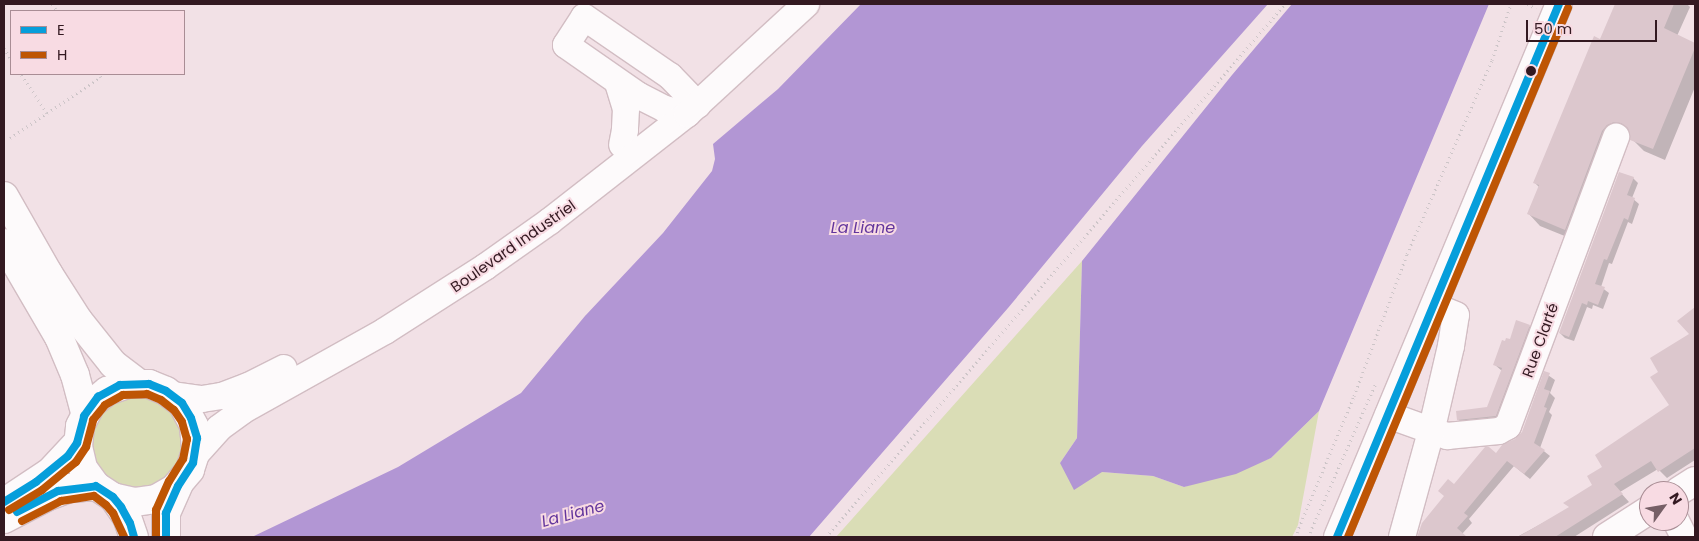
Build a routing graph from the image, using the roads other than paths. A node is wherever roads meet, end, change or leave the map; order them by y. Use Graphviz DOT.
graph roads {
  1 [pos="780,4"];
  2 [pos="806,4"];
  3 [pos="1559,4"];
  4 [pos="618,83"];
  5 [pos="684,105"];
  6 [pos="1616,137"];
  7 [pos="622,145"];
  8 [pos="4,196"];
  9 [pos="4,243"];
  10 [pos="1445,310"];
  11 [pos="138,383"];
  12 [pos="173,395"];
  13 [pos="85,413"];
  14 [pos="1388,415"];
  15 [pos="1431,432"];
  16 [pos="78,443"];
  17 [pos="196,455"];
  18 [pos="178,486"];
  19 [pos="104,491"];
  20 [pos="4,502"];
  21 [pos="1639,516"];
  22 [pos="4,519"];
  23 [pos="134,537"];
  24 [pos="166,537"];
  25 [pos="1337,537"];
  26 [pos="1402,537"];
  27 [pos="1607,537"];
  1 -- 5 [label="street, Boulevard Industriel"];
  2 -- 5 [label="street, Boulevard Industriel"];
  3 -- 10 [label="street"];
  4 -- 5 [label="street"];
  4 -- 5 [label="street"];
  4 -- 7 [label="street"];
  5 -- 7 [label="street, Boulevard Industriel"];
  5 -- 17 [label="street, Boulevard Industriel"];
  6 -- 15 [label="street, Rue Clarté"];
  7 -- 12 [label="street, Boulevard Industriel"];
  8 -- 11 [label="main road"];
  9 -- 13 [label="main road"];
  10 -- 14 [label="street"];
  10 -- 15 [label="street"];
  11 -- 12 [label="main road"];
  11 -- 13 [label="main road"];
  12 -- 17 [label="main road"];
  13 -- 16 [label="main road"];
  14 -- 15 [label="street, Rue Clarté"];
  14 -- 25 [label="street"];
  15 -- 26 [label="street"];
  16 -- 19 [label="main road"];
  16 -- 20 [label="main road"];
  17 -- 18 [label="main road"];
  18 -- 19 [label="main road"];
  18 -- 24 [label="main road"];
  19 -- 22 [label="main road"];
  19 -- 23 [label="main road"];
  21 -- 27 [label="main road"];
}
